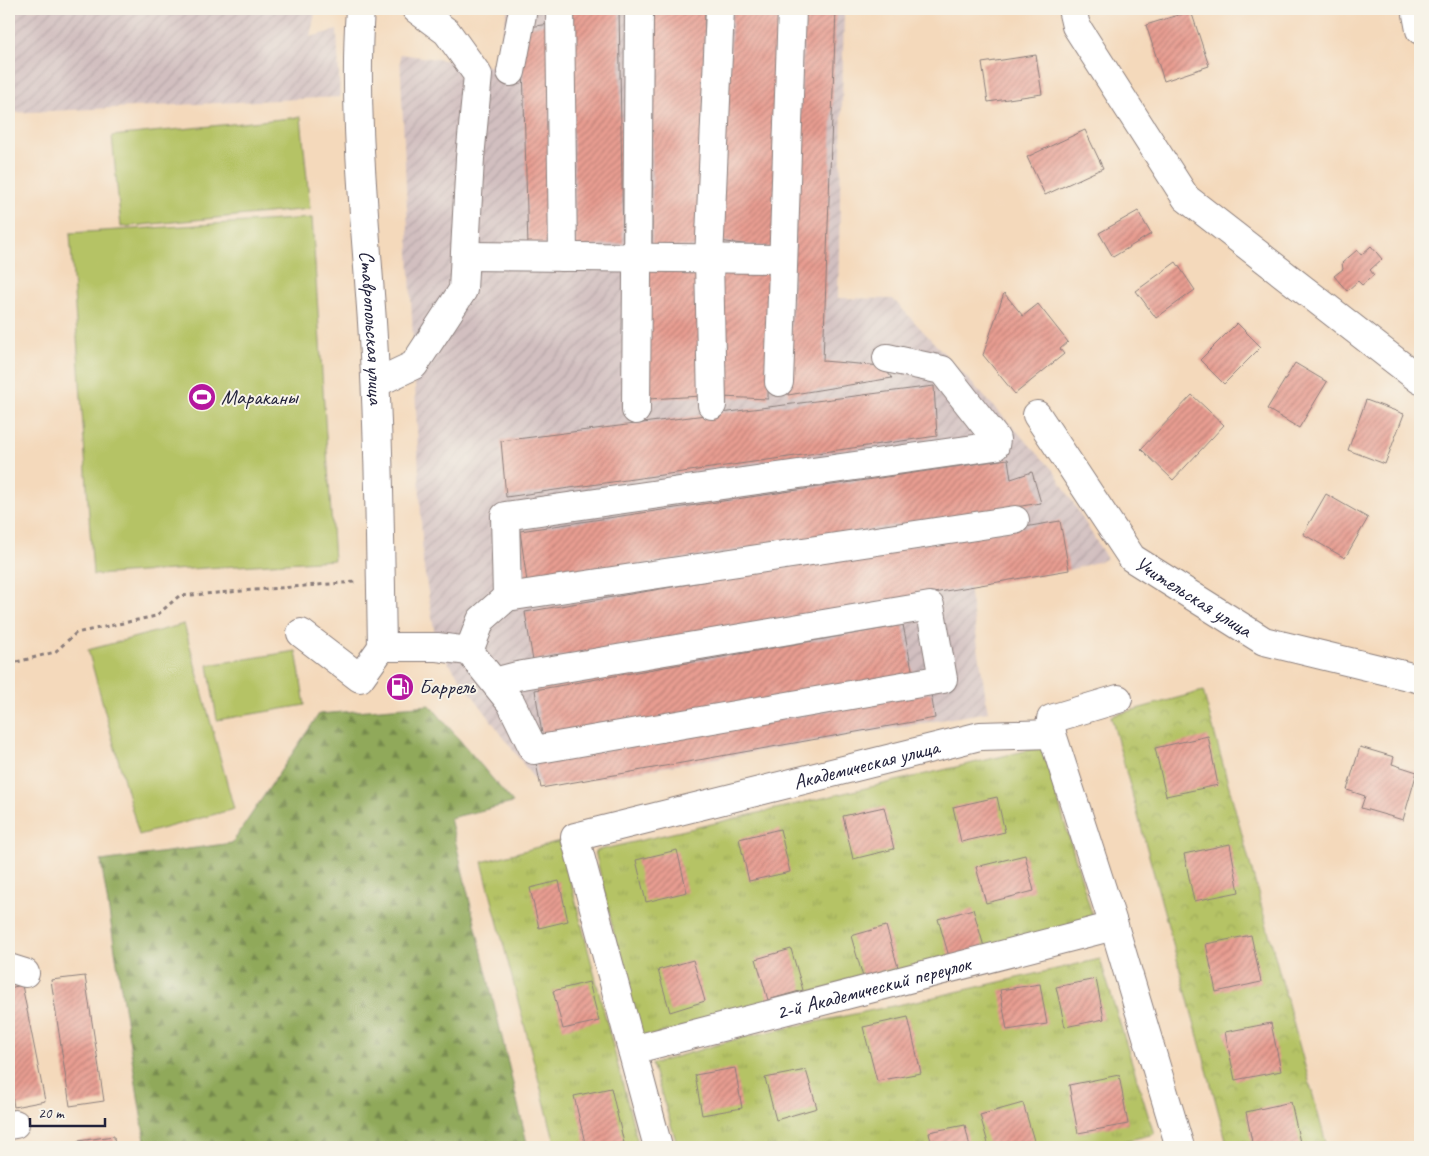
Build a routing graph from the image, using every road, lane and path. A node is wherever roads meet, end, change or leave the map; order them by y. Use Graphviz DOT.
graph roads {
  1 [pos="360,9"];
  2 [pos="416,9"];
  3 [pos="523,9"];
  4 [pos="560,9"];
  5 [pos="639,9"];
  6 [pos="720,9"];
  7 [pos="792,9"];
  8 [pos="1072,9"];
  9 [pos="1416,9"];
  10 [pos="1420,30"];
  11 [pos="511,72"];
  12 [pos="464,256"];
  13 [pos="563,257"];
  14 [pos="636,258"];
  15 [pos="709,258"];
  16 [pos="783,259"];
  17 [pos="887,358"];
  18 [pos="1420,380"];
  19 [pos="779,382"];
  20 [pos="376,383"];
  21 [pos="712,404"];
  22 [pos="636,410"];
  23 [pos="1037,415"];
  24 [pos="1015,520"];
  25 [pos="381,580"];
  26 [pos="507,597"];
  27 [pos="301,633"];
  28 [pos="382,647"];
  29 [pos="468,651"];
  30 [pos="9,664"];
  31 [pos="1420,679"];
  32 [pos="494,682"];
  33 [pos="1118,699"];
  34 [pos="1052,734"];
  35 [pos="1114,926"];
  36 [pos="632,1050"];
  37 [pos="658,1147"];
  38 [pos="1180,1147"];
  1 -- 20 [label="street, Ставропольская улица"];
  2 -- 12 [label="street"];
  3 -- 11 [label="street"];
  4 -- 13 [label="street"];
  5 -- 14 [label="street"];
  6 -- 15 [label="street"];
  7 -- 16 [label="street"];
  8 -- 18 [label="street"];
  9 -- 10 [label="street"];
  12 -- 13 [label="street"];
  12 -- 20 [label="street"];
  13 -- 14 [label="street"];
  14 -- 15 [label="street"];
  14 -- 22 [label="street"];
  15 -- 16 [label="street"];
  15 -- 21 [label="street"];
  16 -- 19 [label="street"];
  17 -- 26 [label="street"];
  20 -- 25 [label="street, Ставропольская улица"];
  23 -- 31 [label="street, Учительская улица"];
  24 -- 26 [label="street"];
  25 -- 28 [label="street, Ставропольская улица"];
  25 -- 30 [label="path"];
  26 -- 29 [label="street"];
  27 -- 28 [label="street"];
  28 -- 29 [label="street"];
  29 -- 32 [label="street"];
  32 -- 32 [label="street"];
  33 -- 34 [label="street"];
  34 -- 35 [label="street"];
  34 -- 36 [label="street, Академическая улица"];
  35 -- 36 [label="street, 2-й Академический переулок"];
  35 -- 38 [label="street"];
  36 -- 37 [label="street, Академическая улица"];
}
